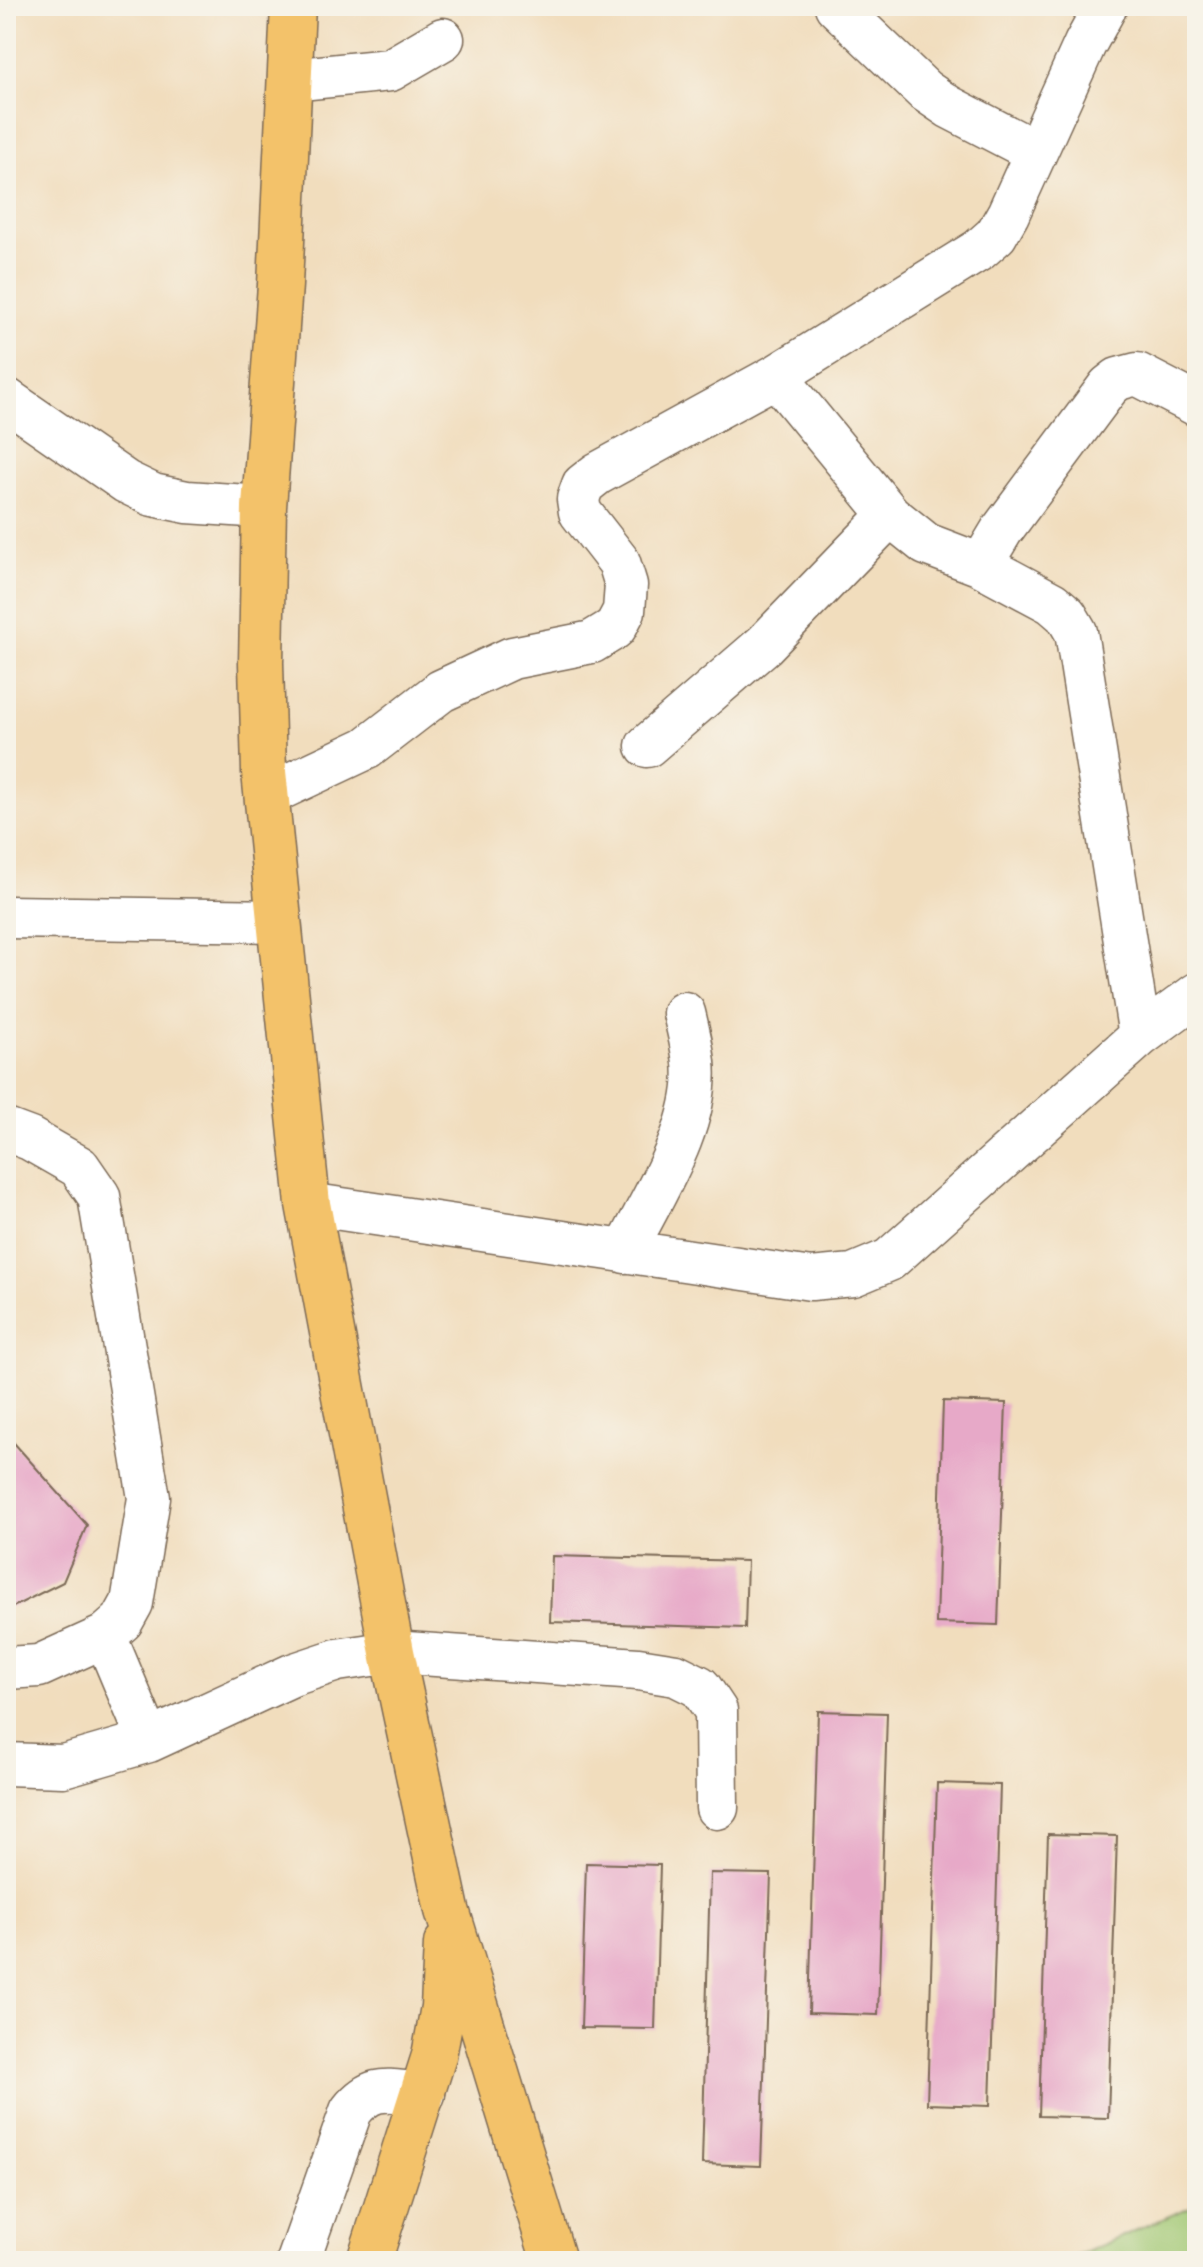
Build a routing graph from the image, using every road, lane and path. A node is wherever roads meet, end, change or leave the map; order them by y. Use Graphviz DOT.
graph roads {
  1 [pos="293,6"];
  2 [pos="836,6"];
  3 [pos="1106,6"];
  4 [pos="443,39"];
  5 [pos="290,80"];
  6 [pos="1036,152"];
  7 [pos="776,376"];
  8 [pos="6,399"];
  9 [pos="1197,405"];
  10 [pos="264,507"];
  11 [pos="890,515"];
  12 [pos="981,565"];
  13 [pos="647,746"];
  14 [pos="267,795"];
  15 [pos="6,917"];
  16 [pos="278,921"];
  17 [pos="684,1013"];
  18 [pos="1175,1020"];
  19 [pos="6,1130"];
  20 [pos="308,1204"];
  21 [pos="625,1252"];
  22 [pos="105,1636"];
  23 [pos="392,1652"];
  24 [pos="6,1668"];
  25 [pos="149,1741"];
  26 [pos="6,1764"];
  27 [pos="717,1808"];
  28 [pos="447,1910"];
  29 [pos="424,2094"];
  30 [pos="298,2261"];
  31 [pos="369,2261"];
  32 [pos="554,2261"];
  1 -- 5 [label="main road"];
  2 -- 6 [label="street"];
  3 -- 6 [label="street"];
  4 -- 5 [label="street"];
  5 -- 10 [label="main road"];
  6 -- 7 [label="street"];
  7 -- 11 [label="street"];
  7 -- 14 [label="street"];
  8 -- 10 [label="street"];
  9 -- 12 [label="street"];
  10 -- 14 [label="main road"];
  11 -- 12 [label="street"];
  11 -- 13 [label="street"];
  12 -- 18 [label="street"];
  14 -- 16 [label="main road"];
  15 -- 16 [label="street"];
  16 -- 20 [label="main road"];
  17 -- 21 [label="street"];
  18 -- 21 [label="street"];
  19 -- 22 [label="street"];
  20 -- 21 [label="street"];
  20 -- 23 [label="main road"];
  22 -- 24 [label="street"];
  22 -- 25 [label="street"];
  23 -- 25 [label="street"];
  23 -- 27 [label="street"];
  23 -- 28 [label="main road"];
  25 -- 26 [label="street"];
  28 -- 29 [label="main road"];
  28 -- 32 [label="main road"];
  29 -- 30 [label="street"];
  29 -- 31 [label="main road"];
}
